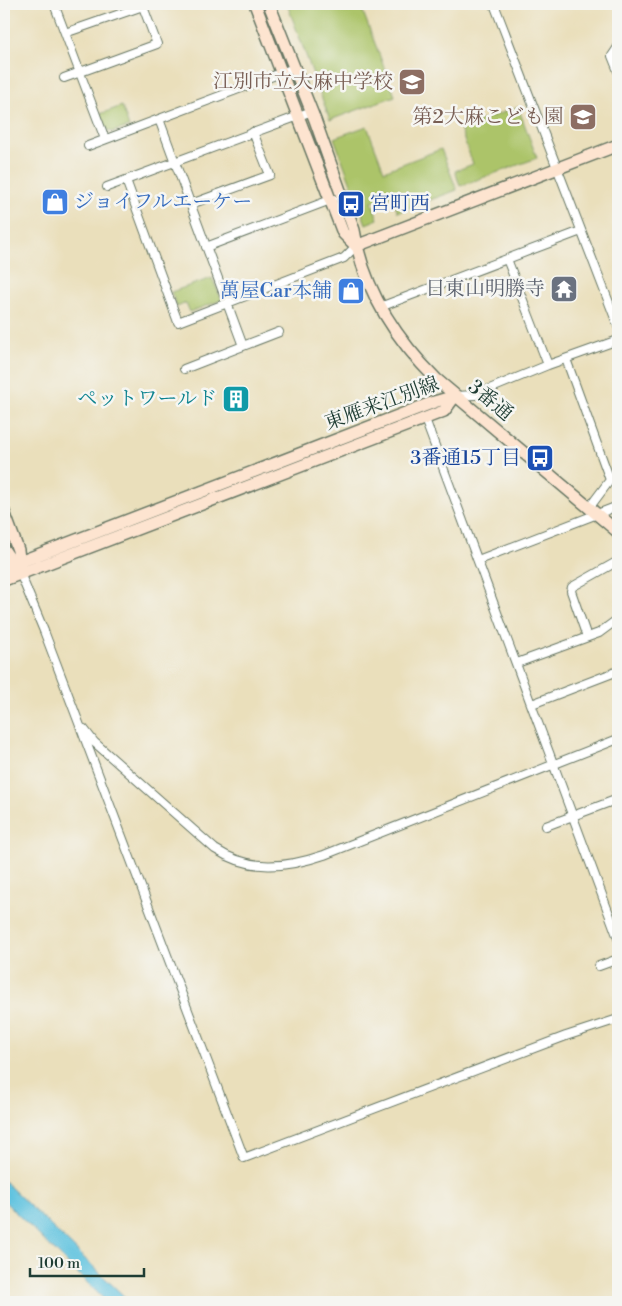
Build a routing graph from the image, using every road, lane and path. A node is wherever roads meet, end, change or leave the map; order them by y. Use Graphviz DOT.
graph roads {
  1 [pos="54,4"];
  2 [pos="255,4"];
  3 [pos="269,4"];
  4 [pos="494,4"];
  5 [pos="142,5"];
  6 [pos="65,33"];
  7 [pos="618,46"];
  8 [pos="294,68"];
  9 [pos="80,72"];
  10 [pos="282,72"];
  11 [pos="618,72"];
  12 [pos="64,78"];
  13 [pos="312,111"];
  14 [pos="299,115"];
  15 [pos="159,119"];
  16 [pos="253,132"];
  17 [pos="105,139"];
  18 [pos="618,145"];
  19 [pos="88,146"];
  20 [pos="175,162"];
  21 [pos="558,167"];
  22 [pos="126,180"];
  23 [pos="107,187"];
  24 [pos="342,196"];
  25 [pos="330,200"];
  26 [pos="190,204"];
  27 [pos="581,231"];
  28 [pos="206,246"];
  29 [pos="356,246"];
  30 [pos="508,259"];
  31 [pos="227,303"];
  32 [pos="380,307"];
  33 [pos="618,326"];
  34 [pos="279,332"];
  35 [pos="618,340"];
  36 [pos="243,346"];
  37 [pos="566,359"];
  38 [pos="548,365"];
  39 [pos="184,368"];
  40 [pos="455,396"];
  41 [pos="425,419"];
  42 [pos="618,506"];
  43 [pos="593,511"];
  44 [pos="4,512"];
  45 [pos="618,532"];
  46 [pos="4,550"];
  47 [pos="478,560"];
  48 [pos="618,561"];
  49 [pos="12,564"];
  50 [pos="20,573"];
  51 [pos="4,580"];
  52 [pos="618,619"];
  53 [pos="587,637"];
  54 [pos="517,663"];
  55 [pos="618,671"];
  56 [pos="532,704"];
  57 [pos="77,718"];
  58 [pos="618,739"];
  59 [pos="552,765"];
  60 [pos="618,799"];
  61 [pos="572,817"];
  62 [pos="546,826"];
  63 [pos="618,938"];
  64 [pos="618,959"];
  65 [pos="599,966"];
  66 [pos="618,1019"];
  1 -- 6 [label="street"];
  2 -- 10 [label="main road, 3番通"];
  3 -- 8 [label="main road, 3番通"];
  4 -- 21 [label="street"];
  5 -- 6 [label="street"];
  5 -- 9 [label="street"];
  6 -- 9 [label="street"];
  7 -- 11 [label="street"];
  8 -- 10 [label="street"];
  8 -- 13 [label="main road, 3番通"];
  9 -- 12 [label="street"];
  9 -- 17 [label="street"];
  10 -- 14 [label="main road, 3番通"];
  10 -- 15 [label="street"];
  13 -- 14 [label="street"];
  13 -- 24 [label="main road, 3番通"];
  14 -- 16 [label="street"];
  14 -- 25 [label="main road, 3番通"];
  15 -- 17 [label="street"];
  15 -- 20 [label="street"];
  16 -- 20 [label="street"];
  16 -- 26 [label="street"];
  17 -- 19 [label="street"];
  18 -- 21 [label="main road"];
  20 -- 22 [label="street"];
  20 -- 26 [label="street"];
  21 -- 27 [label="street"];
  21 -- 29 [label="main road"];
  22 -- 23 [label="street"];
  22 -- 31 [label="street"];
  24 -- 25 [label="street"];
  24 -- 29 [label="main road, 3番通"];
  25 -- 28 [label="street"];
  25 -- 29 [label="main road, 3番通"];
  26 -- 28 [label="street"];
  27 -- 30 [label="street"];
  27 -- 33 [label="street"];
  28 -- 31 [label="street"];
  29 -- 31 [label="street"];
  29 -- 32 [label="main road, 3番通"];
  30 -- 32 [label="street"];
  30 -- 38 [label="street"];
  31 -- 36 [label="street"];
  32 -- 40 [label="main road, 3番通"];
  34 -- 36 [label="street"];
  35 -- 37 [label="street"];
  36 -- 39 [label="street"];
  37 -- 38 [label="street"];
  37 -- 43 [label="street"];
  38 -- 40 [label="street"];
  40 -- 41 [label="main road, 東雁来江別線"];
  40 -- 43 [label="main road, 3番通"];
  40 -- 49 [label="main road, 東雁来江別線"];
  41 -- 47 [label="street"];
  41 -- 50 [label="main road, 東雁来江別線"];
  42 -- 43 [label="street"];
  43 -- 45 [label="main road, 3番通"];
  43 -- 47 [label="street"];
  44 -- 49 [label="main road"];
  46 -- 49 [label="main road"];
  47 -- 54 [label="street"];
  48 -- 53 [label="street"];
  49 -- 50 [label="main road"];
  50 -- 51 [label="main road, 東雁来江別線"];
  50 -- 57 [label="street"];
  52 -- 53 [label="street"];
  53 -- 54 [label="street"];
  54 -- 56 [label="street"];
  55 -- 56 [label="street"];
  56 -- 59 [label="street"];
  57 -- 59 [label="street"];
  57 -- 66 [label="street"];
  58 -- 59 [label="street"];
  59 -- 61 [label="street"];
  60 -- 61 [label="street"];
  61 -- 62 [label="street"];
  61 -- 63 [label="street"];
  64 -- 65 [label="street"];
}
